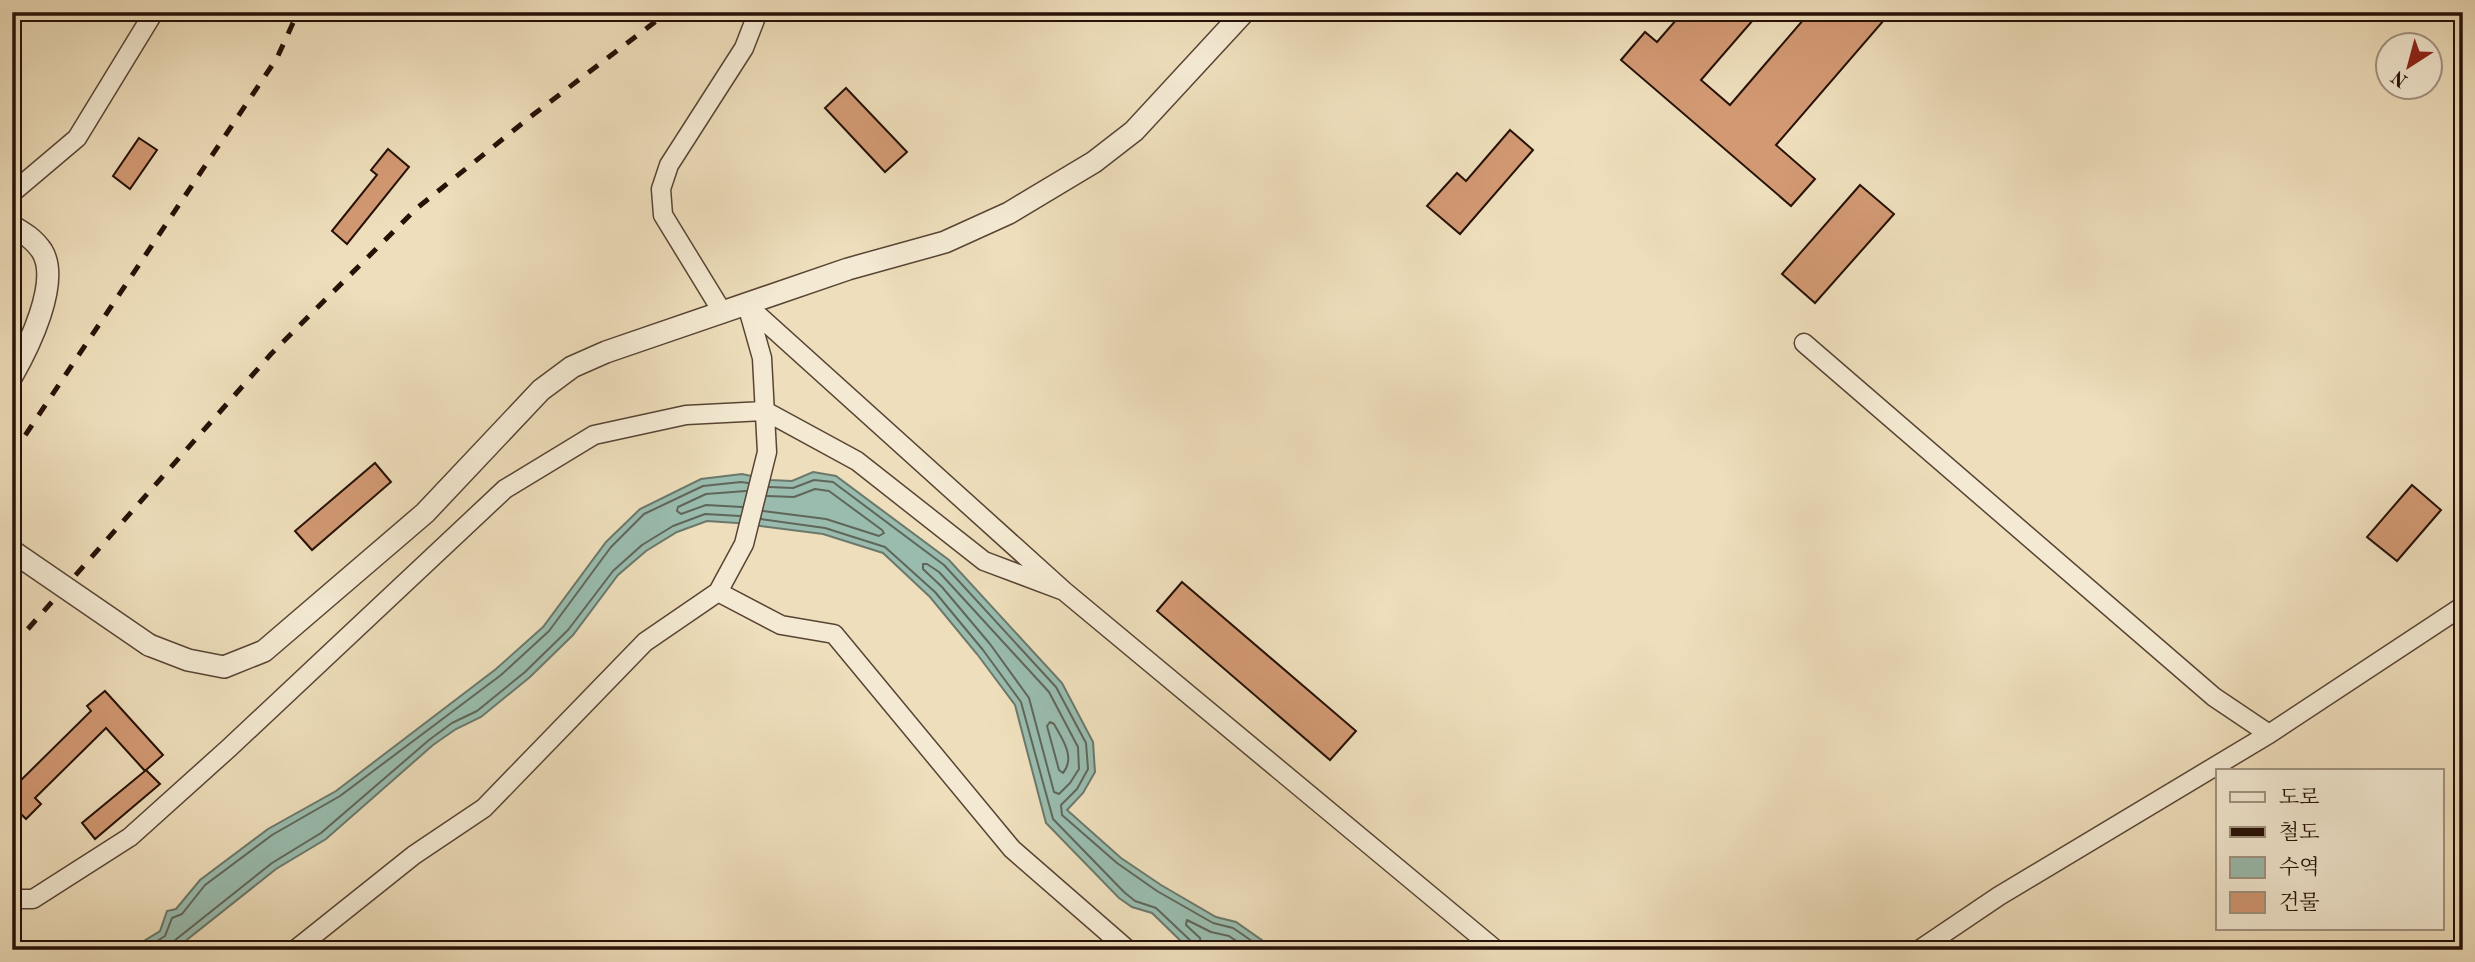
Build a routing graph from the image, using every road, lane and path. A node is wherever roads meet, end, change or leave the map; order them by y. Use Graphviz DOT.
graph roads {
  1 [pos="154,12"];
  2 [pos="758,12"];
  3 [pos="1244,12"];
  4 [pos="12,192"];
  5 [pos="12,226"];
  6 [pos="747,305"];
  7 [pos="723,313"];
  8 [pos="1804,343"];
  9 [pos="12,376"];
  10 [pos="765,411"];
  11 [pos="12,551"];
  12 [pos="1064,591"];
  13 [pos="718,592"];
  14 [pos="2463,606"];
  15 [pos="2269,734"];
  16 [pos="12,899"];
  17 [pos="295,950"];
  18 [pos="1128,950"];
  19 [pos="1496,950"];
  20 [pos="1919,950"];
  1 -- 4 [label="street"];
  2 -- 7 [label="street"];
  3 -- 6 [label="street"];
  5 -- 9 [label="street"];
  6 -- 7 [label="street"];
  6 -- 10 [label="street"];
  6 -- 12 [label="street"];
  7 -- 11 [label="street, bridge"];
  8 -- 15 [label="street"];
  10 -- 12 [label="street"];
  10 -- 13 [label="street"];
  10 -- 16 [label="street"];
  12 -- 19 [label="street"];
  13 -- 17 [label="street"];
  13 -- 18 [label="street"];
  14 -- 15 [label="street"];
  15 -- 20 [label="street"];
}
